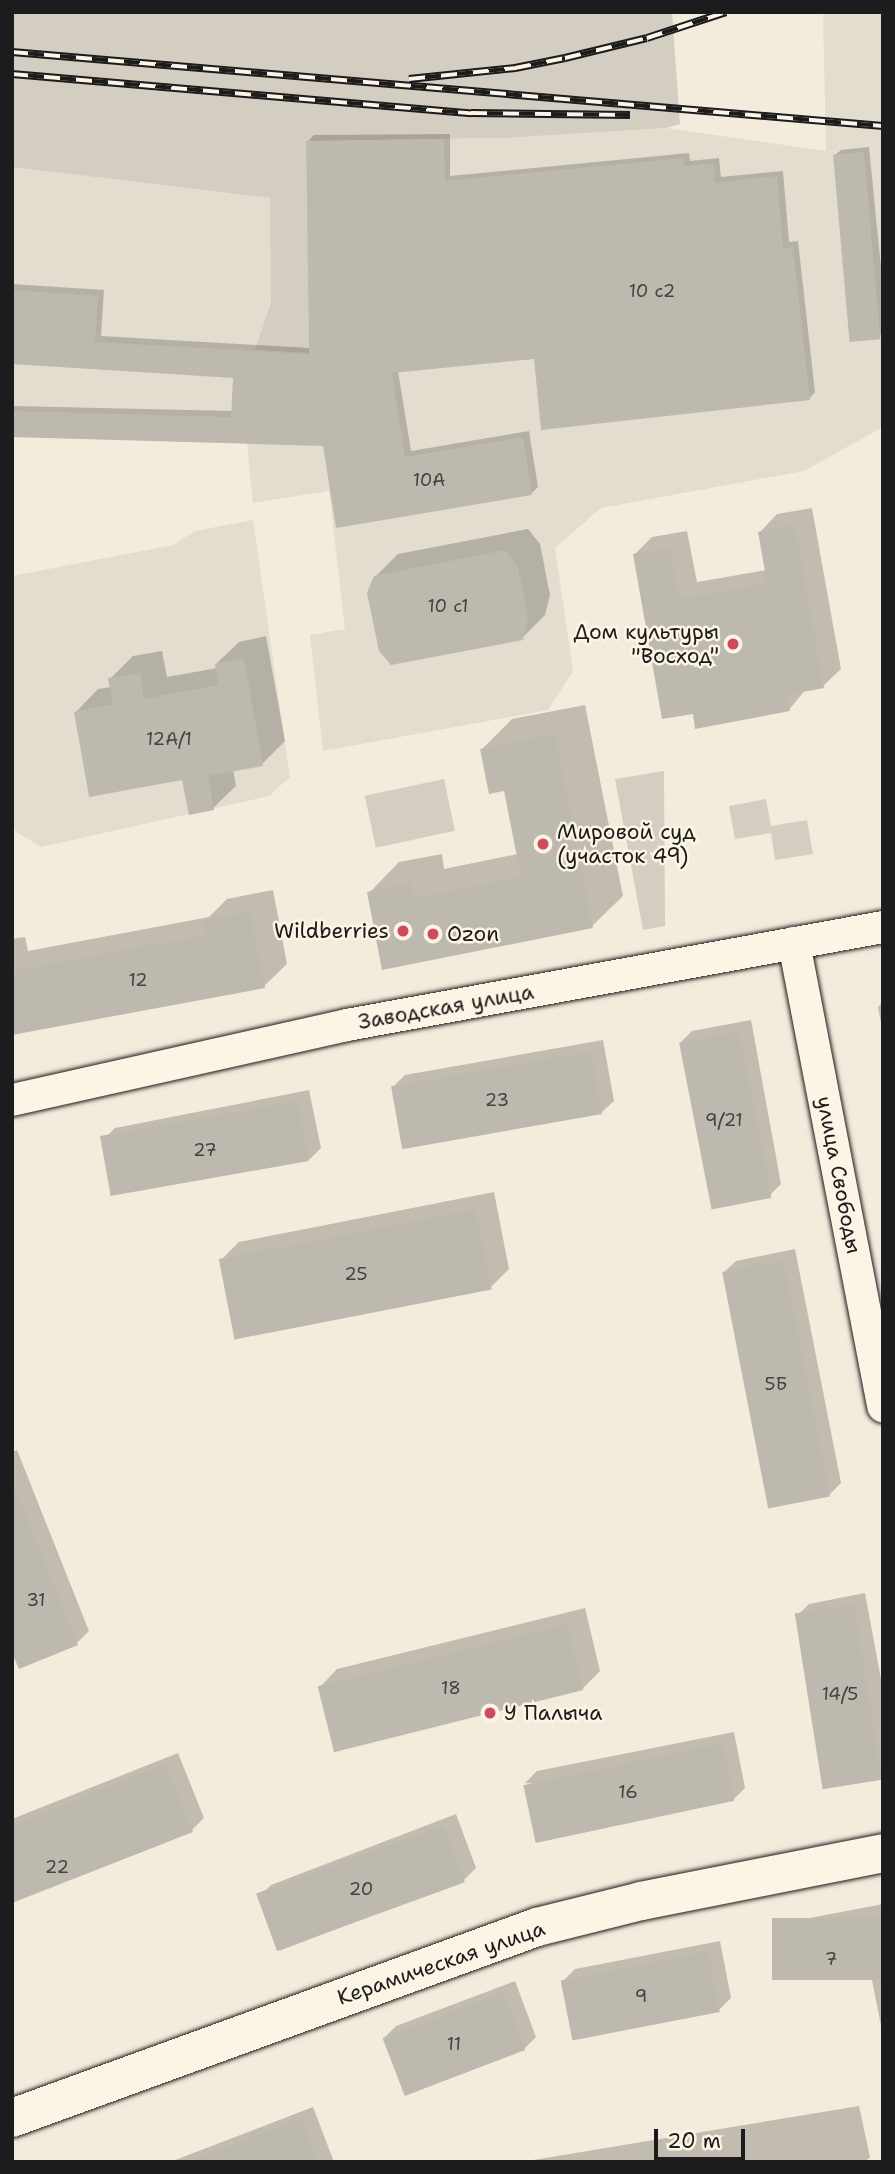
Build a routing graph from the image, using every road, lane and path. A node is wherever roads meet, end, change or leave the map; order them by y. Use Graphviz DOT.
graph roads {
  1 [pos="883,926"];
  2 [pos="794,943"];
  3 [pos="12,1100"];
  4 [pos="883,1407"];
  5 [pos="883,1853"];
  6 [pos="13,2116"];
  1 -- 2 [label="street, Заводская улица"];
  2 -- 3 [label="street, Заводская улица"];
  2 -- 4 [label="street, улица Свободы"];
  5 -- 6 [label="main road, Керамическая улица"];
}
